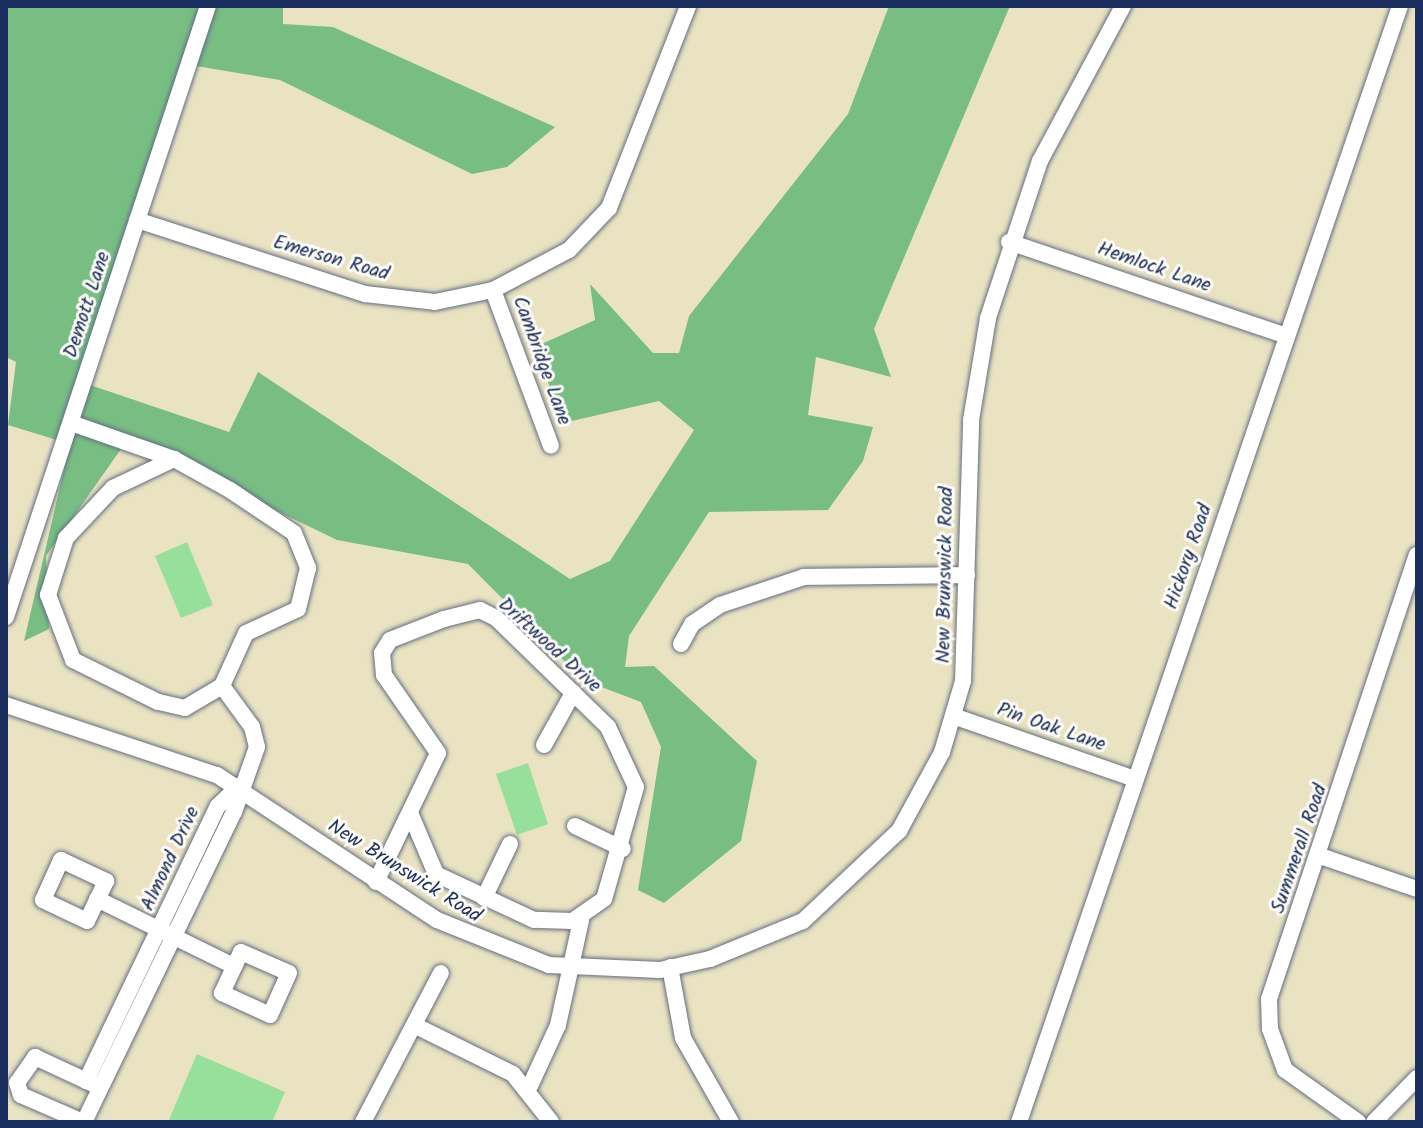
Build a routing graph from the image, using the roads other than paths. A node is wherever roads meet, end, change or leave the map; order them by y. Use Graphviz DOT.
graph roads {
  1 [pos="208,6"];
  2 [pos="688,6"];
  3 [pos="1123,6"];
  4 [pos="1400,6"];
  5 [pos="137,220"];
  6 [pos="1009,242"];
  7 [pos="493,290"];
  8 [pos="1286,336"];
  9 [pos="71,423"];
  10 [pos="551,446"];
  11 [pos="174,459"];
  12 [pos="1417,555"];
  13 [pos="967,575"];
  14 [pos="6,617"];
  15 [pos="681,644"];
  16 [pos="222,686"];
  17 [pos="573,693"];
  18 [pos="6,705"];
  19 [pos="953,716"];
  20 [pos="544,745"];
  21 [pos="1135,779"];
  22 [pos="239,786"];
  23 [pos="411,815"];
  24 [pos="575,826"];
  25 [pos="510,844"];
  26 [pos="623,849"];
  27 [pos="1320,856"];
  28 [pos="376,882"];
  29 [pos="1417,889"];
  30 [pos="484,898"];
  31 [pos="97,899"];
  32 [pos="581,920"];
  33 [pos="166,933"];
  34 [pos="234,966"];
  35 [pos="670,967"];
  36 [pos="570,969"];
  37 [pos="441,973"];
  38 [pos="416,1026"];
  39 [pos="1417,1078"];
  40 [pos="94,1084"];
  41 [pos="530,1086"];
  42 [pos="84,1122"];
  43 [pos="363,1122"];
  44 [pos="551,1122"];
  45 [pos="731,1122"];
  46 [pos="1019,1122"];
  47 [pos="1358,1122"];
  48 [pos="1374,1122"];
  1 -- 5 [label="street, Demott Lane"];
  2 -- 7 [label="street, Emerson Road"];
  3 -- 6 [label="street, New Brunswick Road"];
  4 -- 8 [label="street, Hickory Road"];
  5 -- 7 [label="street, Emerson Road"];
  5 -- 9 [label="street, Demott Lane"];
  6 -- 8 [label="street, Hemlock Lane"];
  6 -- 13 [label="street, New Brunswick Road"];
  7 -- 10 [label="street, Cambridge Lane"];
  8 -- 21 [label="street, Hickory Road"];
  9 -- 11 [label="street"];
  9 -- 14 [label="street, Demott Lane"];
  11 -- 16 [label="street"];
  11 -- 16 [label="street"];
  12 -- 27 [label="street, Summerall Road"];
  13 -- 15 [label="street"];
  13 -- 19 [label="street, New Brunswick Road"];
  16 -- 22 [label="street, Almond Drive"];
  17 -- 20 [label="street"];
  17 -- 23 [label="street, Driftwood Drive"];
  17 -- 26 [label="street, Driftwood Drive"];
  18 -- 22 [label="street, New Brunswick Road"];
  19 -- 21 [label="street, Pin Oak Lane"];
  19 -- 35 [label="street, New Brunswick Road"];
  21 -- 46 [label="street, Hickory Road"];
  22 -- 28 [label="street, New Brunswick Road"];
  22 -- 33 [label="street, Almond Drive"];
  23 -- 28 [label="street, Driftwood Drive"];
  23 -- 30 [label="street"];
  24 -- 26 [label="street"];
  25 -- 30 [label="street"];
  26 -- 32 [label="street, Driftwood Drive"];
  27 -- 29 [label="street"];
  27 -- 47 [label="street, Summerall Road"];
  28 -- 36 [label="street, New Brunswick Road"];
  30 -- 32 [label="street"];
  31 -- 33 [label="street, Almond Drive"];
  32 -- 36 [label="street, Driftwood Drive"];
  33 -- 34 [label="street, Almond Drive"];
  33 -- 40 [label="street, Almond Drive"];
  35 -- 36 [label="street, New Brunswick Road"];
  35 -- 45 [label="street"];
  36 -- 41 [label="street, Driftwood Drive"];
  37 -- 38 [label="street"];
  38 -- 41 [label="street"];
  38 -- 43 [label="street"];
  39 -- 48 [label="street"];
  40 -- 42 [label="street, Almond Drive"];
  40 -- 42 [label="street, Almond Drive"];
  41 -- 44 [label="street"];
}
